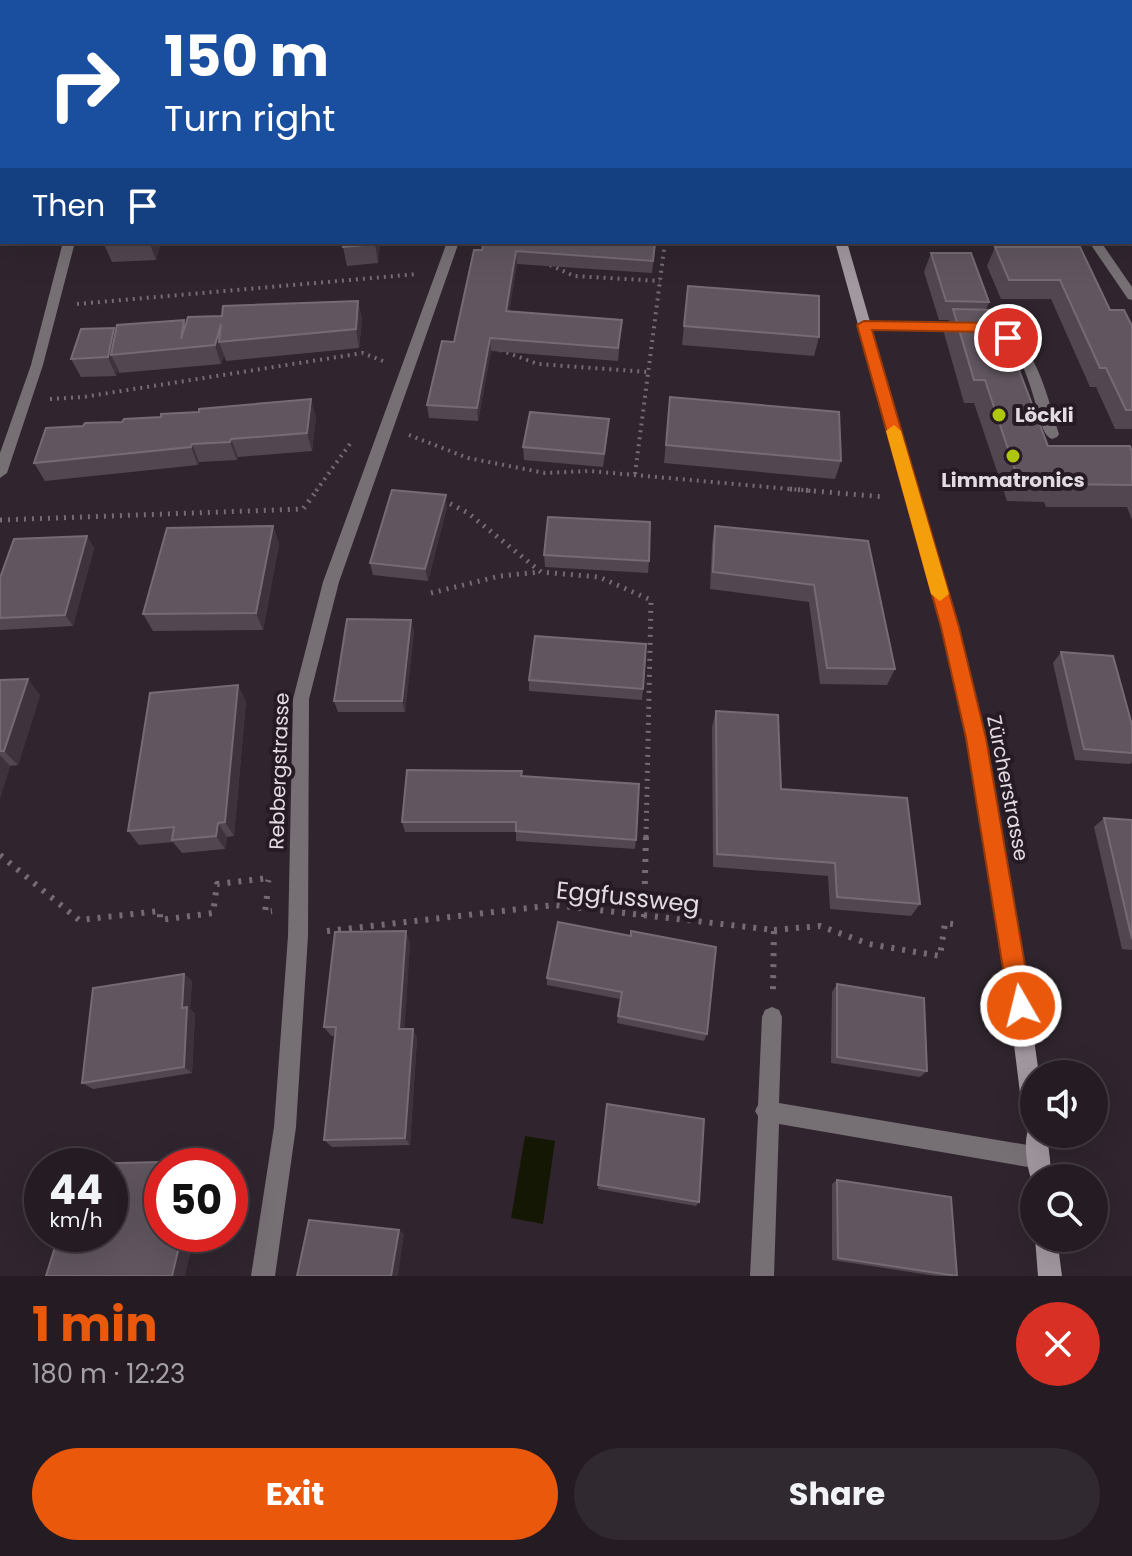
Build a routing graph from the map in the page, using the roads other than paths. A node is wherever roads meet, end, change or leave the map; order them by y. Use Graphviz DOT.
graph roads {
  1 [pos="68,244"];
  2 [pos="452,244"];
  3 [pos="842,244"];
  4 [pos="1096,244"];
  5 [pos="1132,296"];
  6 [pos="864,325"];
  7 [pos="1052,434"];
  8 [pos="0,473"];
  9 [pos="772,1017"];
  10 [pos="1026,1060"];
  11 [pos="766,1111"];
  12 [pos="1021,1164"];
  13 [pos="1047,1252"];
  14 [pos="263,1276"];
  15 [pos="762,1276"];
  16 [pos="1050,1276"];
  1 -- 8 [label="street"];
  2 -- 14 [label="street, Rebbergstrasse"];
  3 -- 6 [label="main road, Zürcherstrasse"];
  4 -- 5 [label="street"];
  6 -- 7 [label="street"];
  6 -- 10 [label="main road, Zürcherstrasse"];
  9 -- 11 [label="street"];
  11 -- 12 [label="street"];
  11 -- 15 [label="street"];
  13 -- 16 [label="main road"];
}
